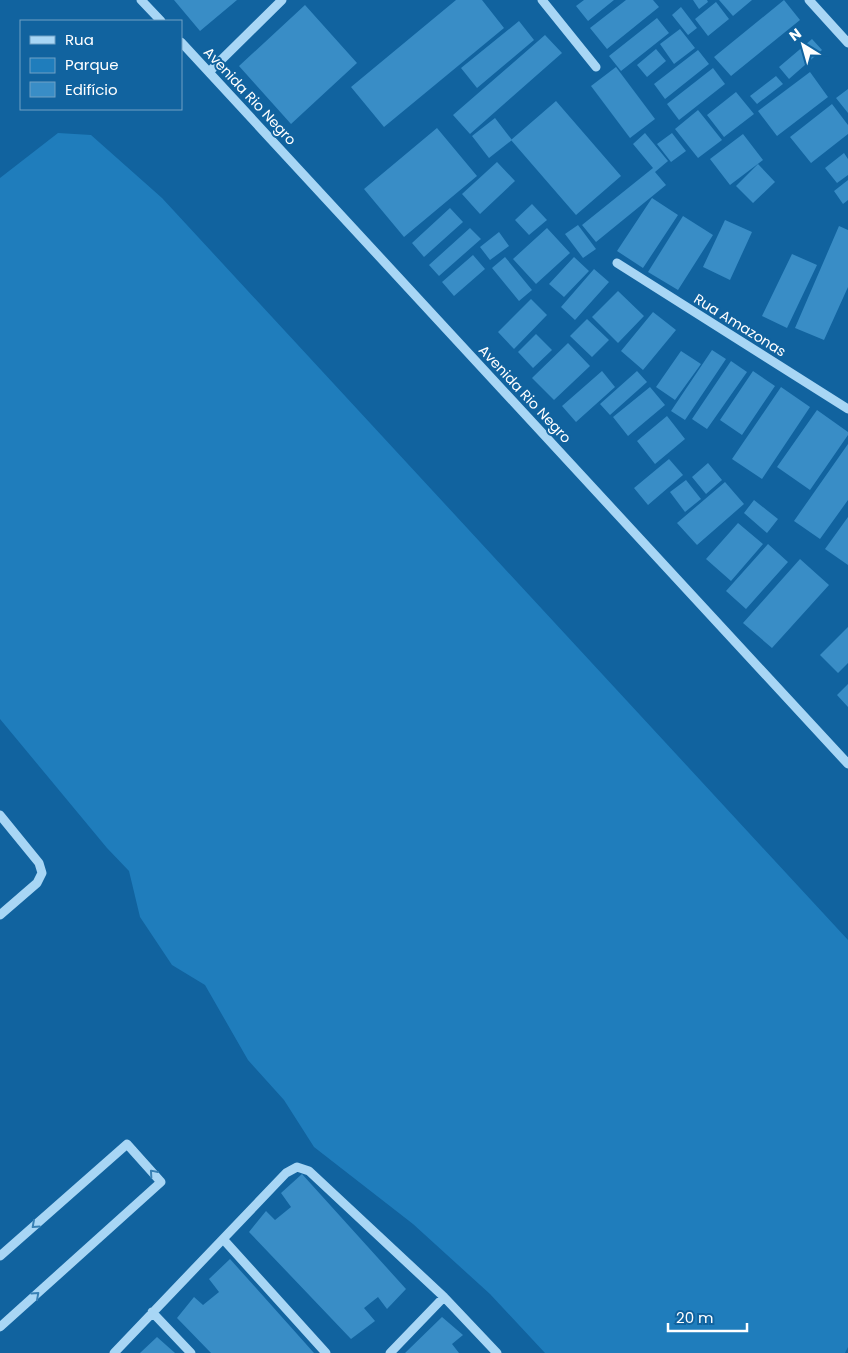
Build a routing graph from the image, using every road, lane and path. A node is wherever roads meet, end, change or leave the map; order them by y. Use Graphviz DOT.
graph roads {
  1 [pos="141,0"];
  2 [pos="282,0"];
  3 [pos="542,0"];
  4 [pos="809,0"];
  5 [pos="160,20"];
  6 [pos="182,43"];
  7 [pos="848,43"];
  8 [pos="596,67"];
  9 [pos="209,72"];
  10 [pos="617,263"];
  11 [pos="848,409"];
  12 [pos="848,764"];
  13 [pos="0,815"];
  14 [pos="0,915"];
  15 [pos="223,1239"];
  16 [pos="0,1256"];
  17 [pos="444,1297"];
  18 [pos="152,1312"];
  19 [pos="0,1327"];
  20 [pos="114,1353"];
  21 [pos="191,1353"];
  22 [pos="326,1353"];
  23 [pos="390,1353"];
  24 [pos="497,1353"];
  1 -- 5 [label="street"];
  2 -- 9 [label="street"];
  3 -- 8 [label="street"];
  4 -- 7 [label="street"];
  6 -- 9 [label="street, Avenida Rio Negro"];
  9 -- 12 [label="street, Avenida Rio Negro"];
  10 -- 11 [label="street, Rua Amazonas"];
  13 -- 14 [label="street"];
  15 -- 17 [label="street"];
  15 -- 18 [label="street"];
  15 -- 22 [label="street"];
  19 -- 16 [label="street, one-way"];
  17 -- 23 [label="street"];
  17 -- 24 [label="street"];
  18 -- 20 [label="street"];
  18 -- 21 [label="street"];
}
